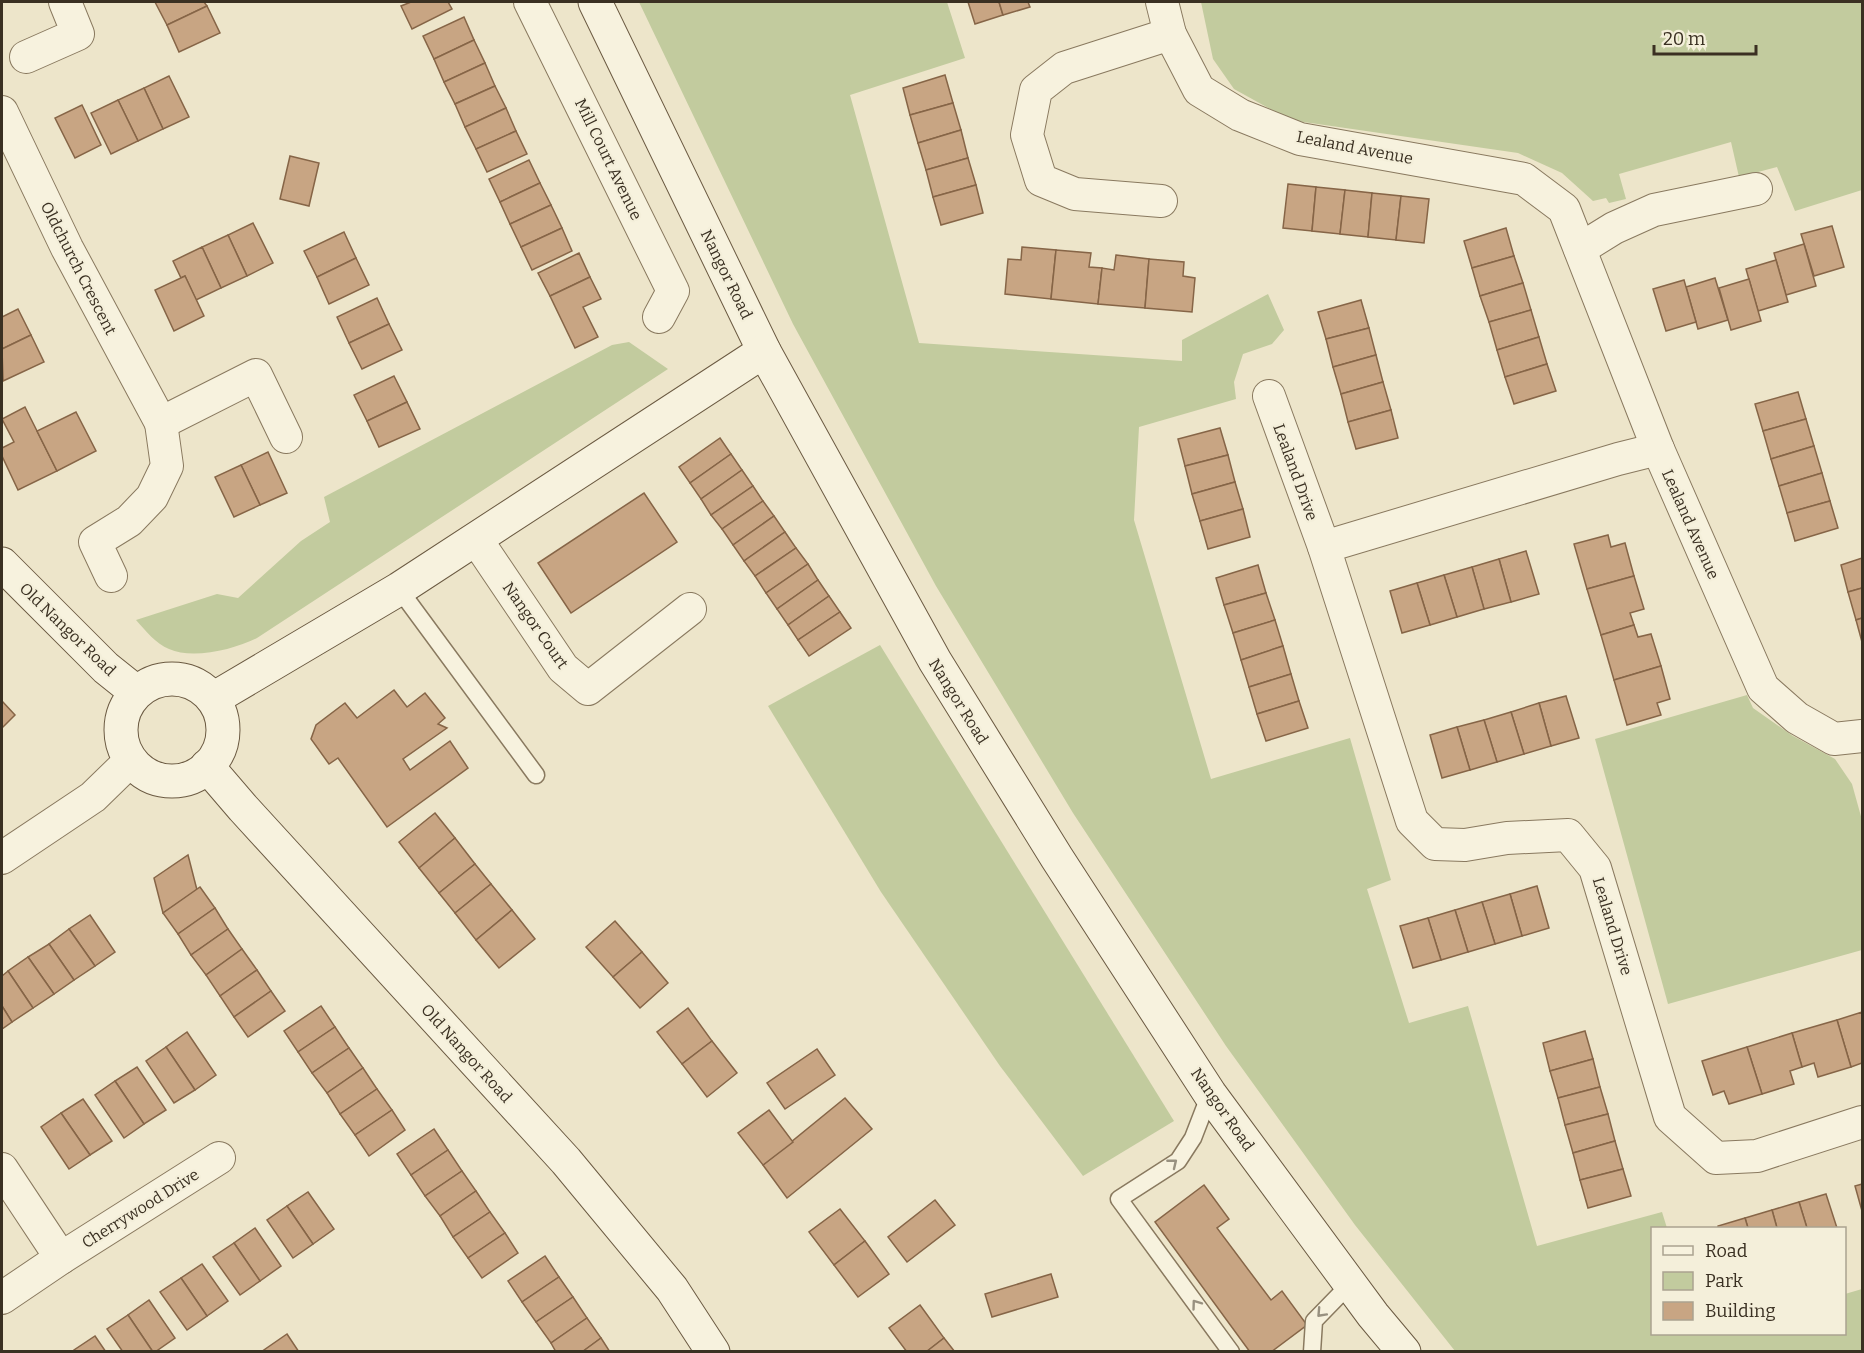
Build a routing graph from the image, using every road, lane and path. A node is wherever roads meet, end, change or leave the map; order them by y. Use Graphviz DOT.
graph roads {
  1 [pos="65,2"];
  2 [pos="530,2"];
  3 [pos="595,2"];
  4 [pos="1162,2"];
  5 [pos="1170,34"];
  6 [pos="26,57"];
  7 [pos="2,112"];
  8 [pos="1756,189"];
  9 [pos="1161,201"];
  10 [pos="1580,249"];
  11 [pos="659,317"];
  12 [pos="764,351"];
  13 [pos="1269,396"];
  14 [pos="161,423"];
  15 [pos="286,437"];
  16 [pos="1658,449"];
  17 [pos="476,539"];
  18 [pos="1324,548"];
  19 [pos="2,564"];
  20 [pos="111,576"];
  21 [pos="399,589"];
  22 [pos="690,609"];
  23 [pos="136,692"];
  24 [pos="213,699"];
  25 [pos="1862,738"];
  26 [pos="130,760"];
  27 [pos="207,766"];
  28 [pos="536,775"];
  29 [pos="2,858"];
  30 [pos="1210,1094"];
  31 [pos="1863,1122"];
  32 [pos="219,1158"];
  33 [pos="2,1169"];
  34 [pos="61,1258"];
  35 [pos="1350,1284"];
  36 [pos="2,1298"];
  37 [pos="713,1352"];
  38 [pos="1231,1352"];
  39 [pos="1312,1352"];
  40 [pos="1404,1352"];
  1 -- 6 [label="street"];
  2 -- 11 [label="street, Mill Court Avenue"];
  3 -- 12 [label="street, Nangor Road"];
  4 -- 5 [label="street, Lealand Avenue"];
  5 -- 9 [label="street"];
  5 -- 10 [label="street, Lealand Avenue"];
  7 -- 14 [label="street, Oldchurch Crescent"];
  8 -- 10 [label="street"];
  10 -- 16 [label="street, Lealand Avenue"];
  12 -- 17 [label="street"];
  12 -- 30 [label="street, Nangor Road"];
  13 -- 18 [label="street, Lealand Drive"];
  14 -- 15 [label="street"];
  14 -- 20 [label="street, Oldchurch Crescent"];
  16 -- 18 [label="street"];
  16 -- 25 [label="street, Lealand Avenue"];
  17 -- 21 [label="street"];
  17 -- 22 [label="street, Nangor Court"];
  18 -- 31 [label="street, Lealand Drive"];
  19 -- 23 [label="street, Old Nangor Road"];
  21 -- 24 [label="street"];
  21 -- 28 [label="lane"];
  23 -- 24 [label="street"];
  23 -- 26 [label="street"];
  24 -- 27 [label="street"];
  26 -- 27 [label="street"];
  26 -- 29 [label="street"];
  27 -- 37 [label="street, Old Nangor Road"];
  30 -- 35 [label="street, Nangor Road"];
  38 -- 30 [label="lane, one-way"];
  32 -- 34 [label="street, Cherrywood Drive"];
  33 -- 34 [label="street"];
  34 -- 36 [label="street, Cherrywood Drive"];
  35 -- 39 [label="lane, one-way"];
  35 -- 40 [label="street, Nangor Road"];
}
